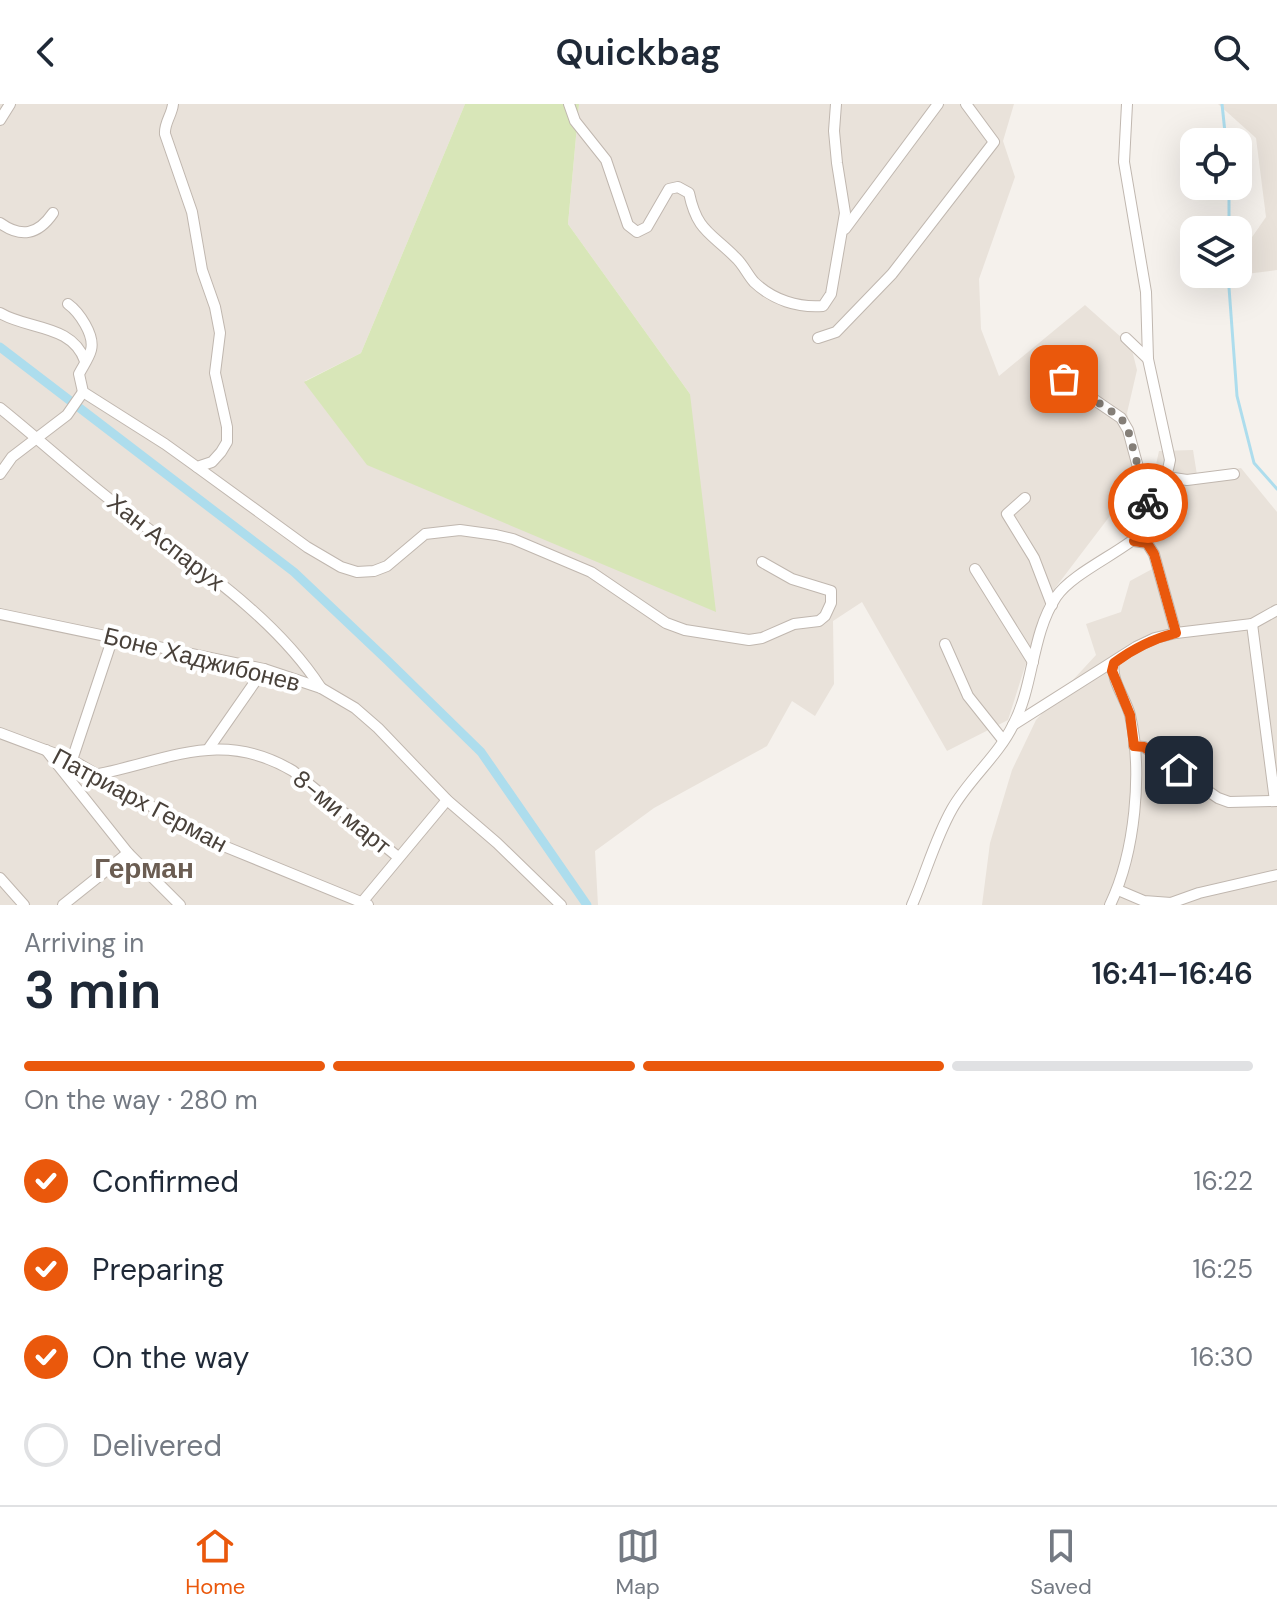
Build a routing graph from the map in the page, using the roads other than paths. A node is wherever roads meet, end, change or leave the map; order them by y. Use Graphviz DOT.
graph roads {
  1 [pos="10,104"];
  2 [pos="173,104"];
  3 [pos="569,104"];
  4 [pos="836,104"];
  5 [pos="938,104"];
  6 [pos="966,104"];
  7 [pos="1127,104"];
  8 [pos="0,120"];
  9 [pos="53,213"];
  10 [pos="0,223"];
  11 [pos="844,230"];
  12 [pos="68,304"];
  13 [pos="0,313"];
  14 [pos="818,338"];
  15 [pos="1126,338"];
  16 [pos="1148,359"];
  17 [pos="85,361"];
  18 [pos="1064,379"];
  19 [pos="83,392"];
  20 [pos="0,408"];
  21 [pos="36,437"];
  22 [pos="197,467"];
  23 [pos="0,474"];
  24 [pos="1234,474"];
  25 [pos="1167,477"];
  26 [pos="1025,498"];
  27 [pos="1150,512"];
  28 [pos="1134,541"];
  29 [pos="762,562"];
  30 [pos="975,569"];
  31 [pos="1052,605"];
  32 [pos="1277,610"];
  33 [pos="0,614"];
  34 [pos="1252,624"];
  35 [pos="1176,633"];
  36 [pos="113,637"];
  37 [pos="945,644"];
  38 [pos="1033,662"];
  39 [pos="1114,663"];
  40 [pos="264,669"];
  41 [pos="321,688"];
  42 [pos="1013,725"];
  43 [pos="0,733"];
  44 [pos="1003,740"];
  45 [pos="1134,746"];
  46 [pos="209,748"];
  47 [pos="45,749"];
  48 [pos="72,760"];
  49 [pos="99,774"];
  50 [pos="447,800"];
  51 [pos="1276,801"];
  52 [pos="128,853"];
  53 [pos="398,857"];
  54 [pos="1277,875"];
  55 [pos="0,878"];
  56 [pos="1118,890"];
  57 [pos="366,903"];
  58 [pos="24,905"];
  59 [pos="63,905"];
  60 [pos="180,905"];
  61 [pos="561,905"];
  62 [pos="912,905"];
  63 [pos="1110,905"];
  1 -- 8 [label="street"];
  2 -- 22 [label="street"];
  3 -- 11 [label="street"];
  4 -- 11 [label="street"];
  5 -- 11 [label="street"];
  6 -- 14 [label="street"];
  7 -- 16 [label="street"];
  9 -- 10 [label="street"];
  12 -- 17 [label="street"];
  13 -- 17 [label="street"];
  15 -- 16 [label="street"];
  16 -- 25 [label="street"];
  17 -- 19 [label="street"];
  18 -- 27 [label="street"];
  19 -- 21 [label="street"];
  19 -- 22 [label="street"];
  20 -- 21 [label="street, Хан Аспарух"];
  21 -- 23 [label="street"];
  21 -- 41 [label="street, Хан Аспарух"];
  22 -- 29 [label="street"];
  24 -- 25 [label="street"];
  25 -- 27 [label="street"];
  26 -- 31 [label="street"];
  27 -- 28 [label="street"];
  28 -- 31 [label="street"];
  28 -- 35 [label="street"];
  30 -- 38 [label="street"];
  31 -- 38 [label="street"];
  32 -- 34 [label="street"];
  33 -- 36 [label="street, Боне Хаджибонев"];
  34 -- 35 [label="street"];
  34 -- 51 [label="street"];
  35 -- 39 [label="street"];
  36 -- 40 [label="street, Боне Хаджибонев"];
  36 -- 48 [label="street"];
  37 -- 44 [label="street"];
  38 -- 42 [label="street"];
  39 -- 42 [label="street"];
  39 -- 45 [label="street"];
  40 -- 41 [label="street, Боне Хаджибонев"];
  40 -- 46 [label="street"];
  41 -- 50 [label="street, Боне Хаджибонев"];
  42 -- 44 [label="street"];
  43 -- 47 [label="street, Патриарх Герман"];
  44 -- 62 [label="street"];
  45 -- 51 [label="street"];
  45 -- 56 [label="street"];
  46 -- 49 [label="street, 8-ми март"];
  46 -- 53 [label="street, 8-ми март"];
  47 -- 48 [label="street, Патриарх Герман"];
  47 -- 52 [label="street"];
  48 -- 49 [label="street, Патриарх Герман"];
  49 -- 57 [label="street, Патриарх Герман"];
  50 -- 53 [label="street"];
  50 -- 61 [label="street, Боне Хаджибонев"];
  52 -- 59 [label="street"];
  52 -- 60 [label="street"];
  53 -- 57 [label="street"];
  54 -- 56 [label="street"];
  55 -- 58 [label="street"];
  56 -- 63 [label="street"];
}
